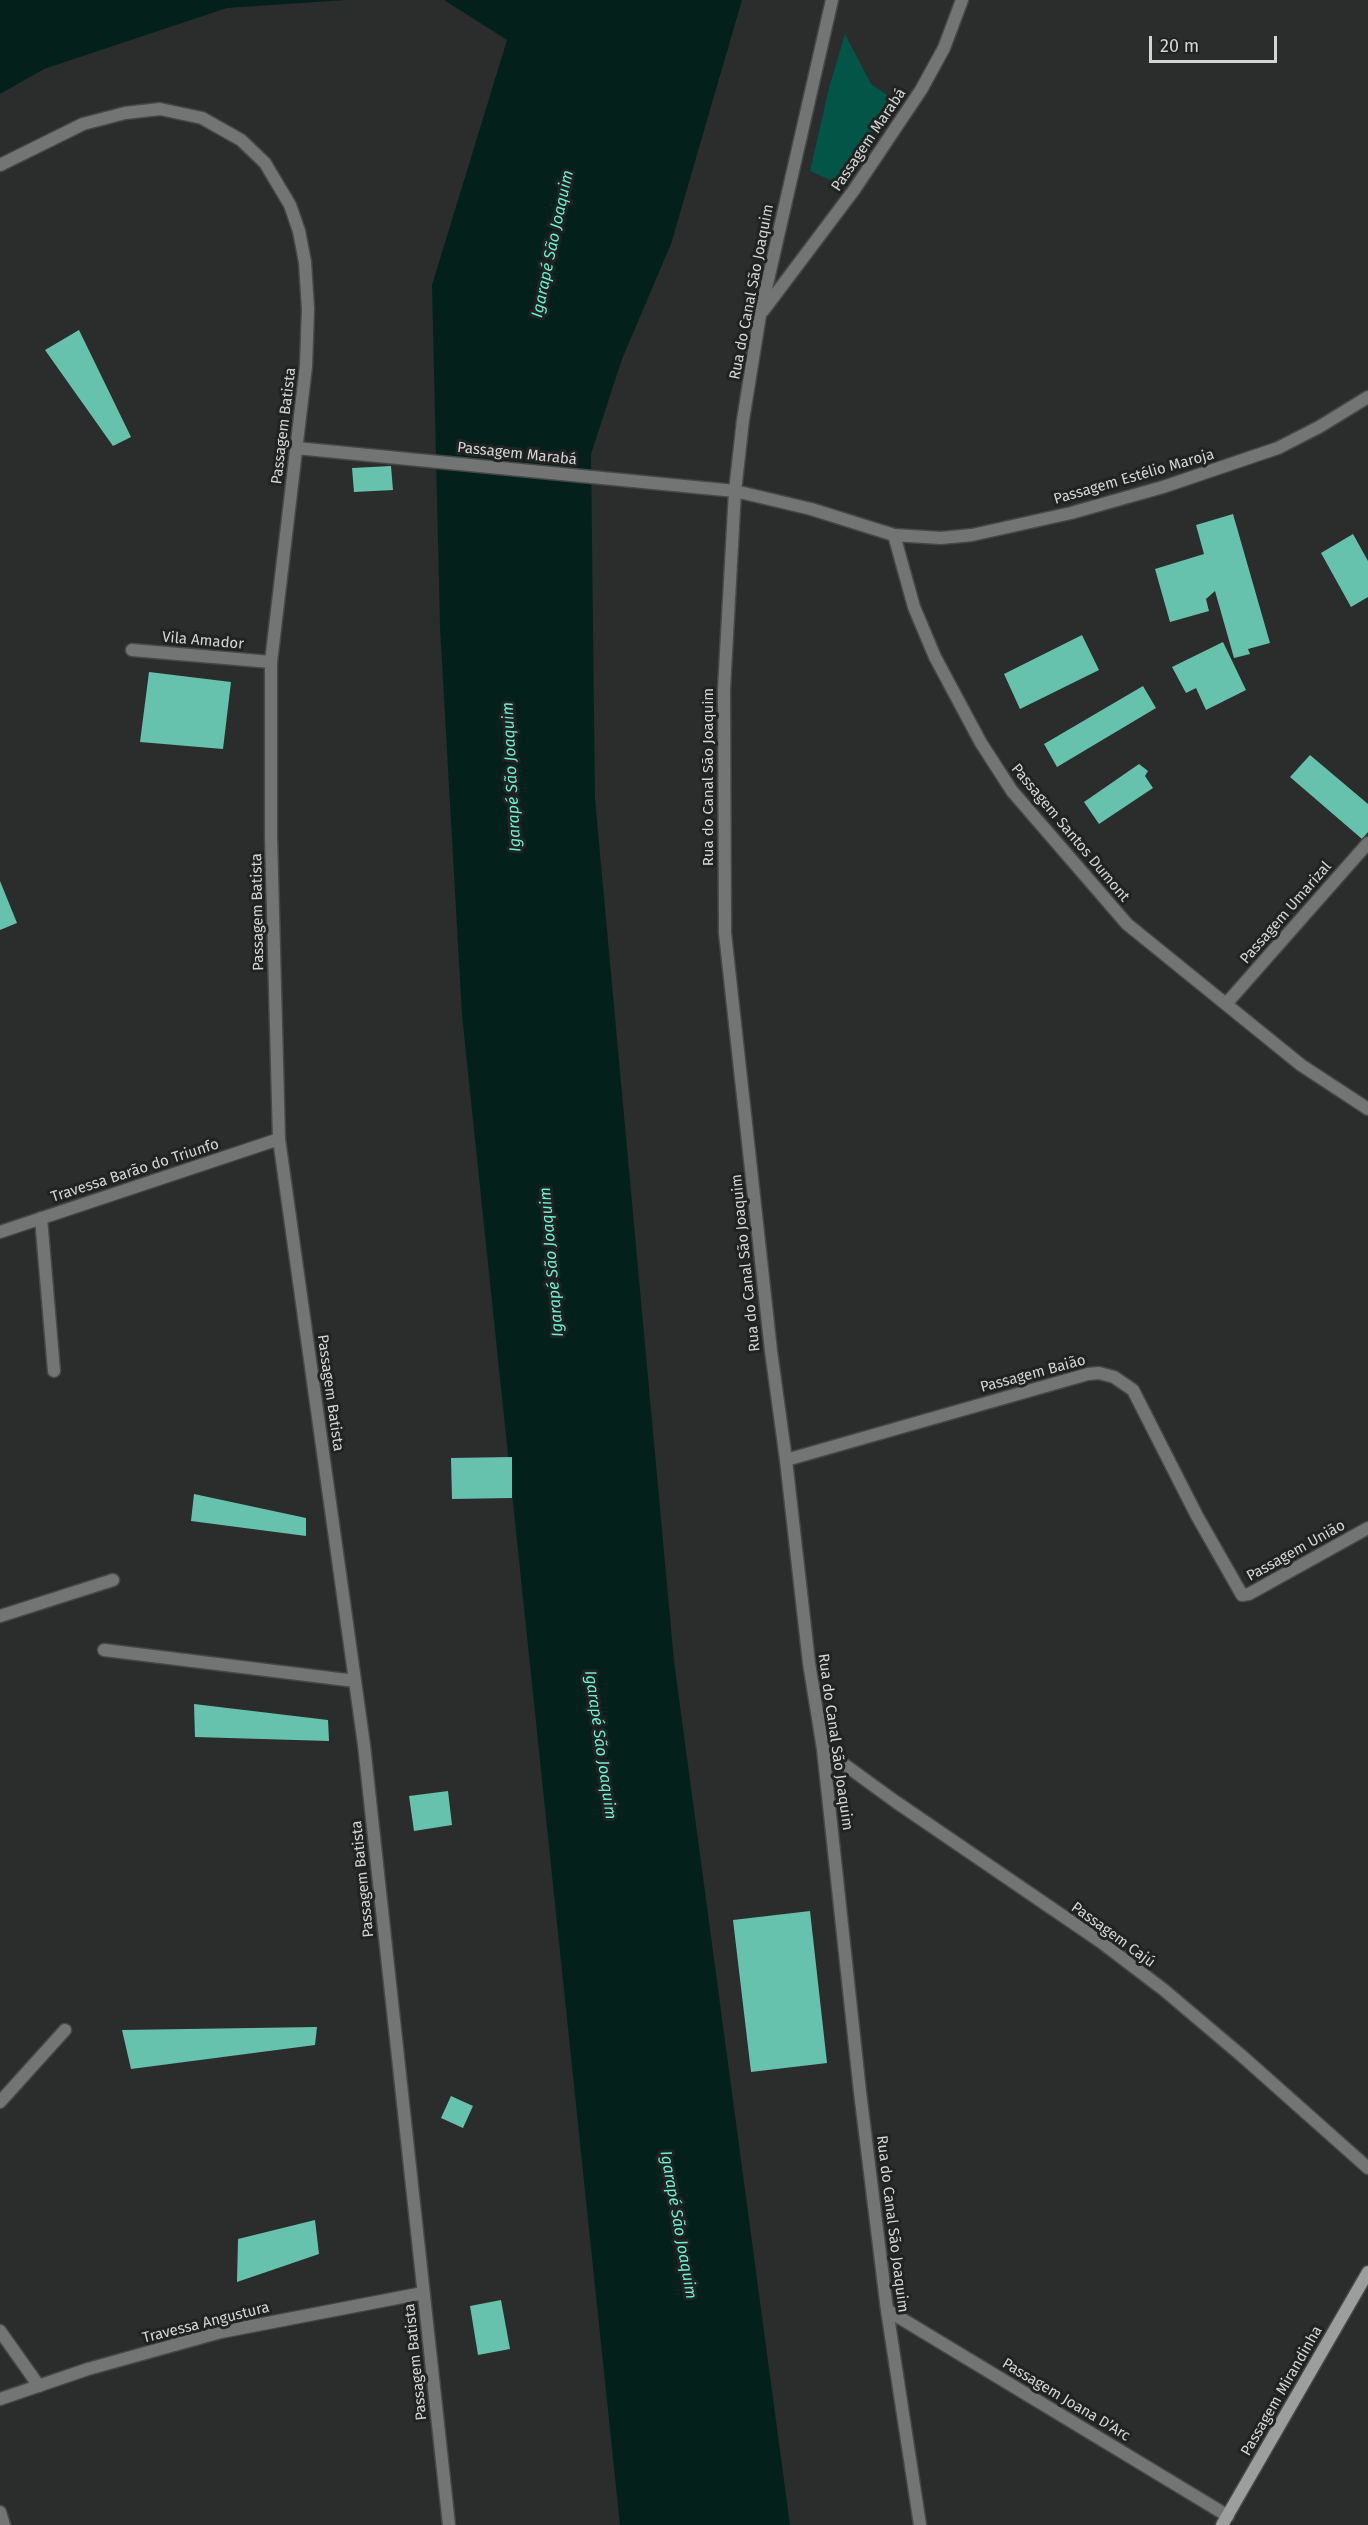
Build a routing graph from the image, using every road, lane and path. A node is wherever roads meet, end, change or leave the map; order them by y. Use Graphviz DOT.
graph roads {
  1 [pos="832,0"];
  2 [pos="962,0"];
  3 [pos="0,165"];
  4 [pos="760,315"];
  5 [pos="1368,397"];
  6 [pos="296,448"];
  7 [pos="735,491"];
  8 [pos="894,535"];
  9 [pos="132,650"];
  10 [pos="272,662"];
  11 [pos="1368,843"];
  12 [pos="1226,1004"];
  13 [pos="1368,1109"];
  14 [pos="279,1139"];
  15 [pos="41,1218"];
  16 [pos="0,1232"];
  17 [pos="54,1371"];
  18 [pos="786,1460"];
  19 [pos="1368,1528"];
  20 [pos="113,1580"];
  21 [pos="1239,1593"];
  22 [pos="0,1616"];
  23 [pos="105,1650"];
  24 [pos="355,1681"];
  25 [pos="823,1749"];
  26 [pos="65,2030"];
  27 [pos="0,2102"];
  28 [pos="1368,2168"];
  29 [pos="1368,2272"];
  30 [pos="423,2293"];
  31 [pos="887,2310"];
  32 [pos="0,2331"];
  33 [pos="39,2386"];
  34 [pos="0,2399"];
  35 [pos="0,2512"];
  36 [pos="1225,2521"];
  37 [pos="4,2525"];
  38 [pos="449,2525"];
  39 [pos="920,2525"];
  1 -- 4 [label="street, Rua do Canal São Joaquim"];
  2 -- 4 [label="street, Passagem Marabá"];
  3 -- 6 [label="street, Passagem Batista"];
  4 -- 7 [label="street, Rua do Canal São Joaquim"];
  5 -- 8 [label="street, Passagem Estélio Maroja"];
  6 -- 7 [label="street, Passagem Marabá"];
  6 -- 10 [label="street, Passagem Batista"];
  7 -- 8 [label="street"];
  7 -- 18 [label="street, Rua do Canal São Joaquim"];
  8 -- 12 [label="street, Passagem Santos Dumont"];
  9 -- 10 [label="street, Vila Amador"];
  10 -- 14 [label="street, Passagem Batista"];
  11 -- 12 [label="street, Passagem Umarizal"];
  12 -- 13 [label="street, Passagem Santos Dumont"];
  14 -- 15 [label="street, Travessa Barão do Triunfo"];
  14 -- 24 [label="street, Passagem Batista"];
  15 -- 16 [label="street, Travessa Barão do Triunfo"];
  15 -- 17 [label="street"];
  18 -- 21 [label="street, Passagem Baião"];
  18 -- 25 [label="street, Rua do Canal São Joaquim"];
  19 -- 21 [label="street, Passagem União"];
  20 -- 22 [label="street"];
  23 -- 24 [label="street"];
  24 -- 30 [label="street, Passagem Batista"];
  25 -- 28 [label="street, Passagem Cajú"];
  25 -- 31 [label="street, Rua do Canal São Joaquim"];
  26 -- 27 [label="street"];
  29 -- 36 [label="street, Passagem Mirandinha"];
  30 -- 33 [label="street, Travessa Angustura"];
  30 -- 38 [label="street, Passagem Batista"];
  31 -- 36 [label="street, Passagem Joana D’Arc"];
  31 -- 39 [label="street, Rua do Canal São Joaquim"];
  32 -- 33 [label="street"];
  33 -- 34 [label="street, Travessa Angustura"];
  35 -- 37 [label="street"];
}
